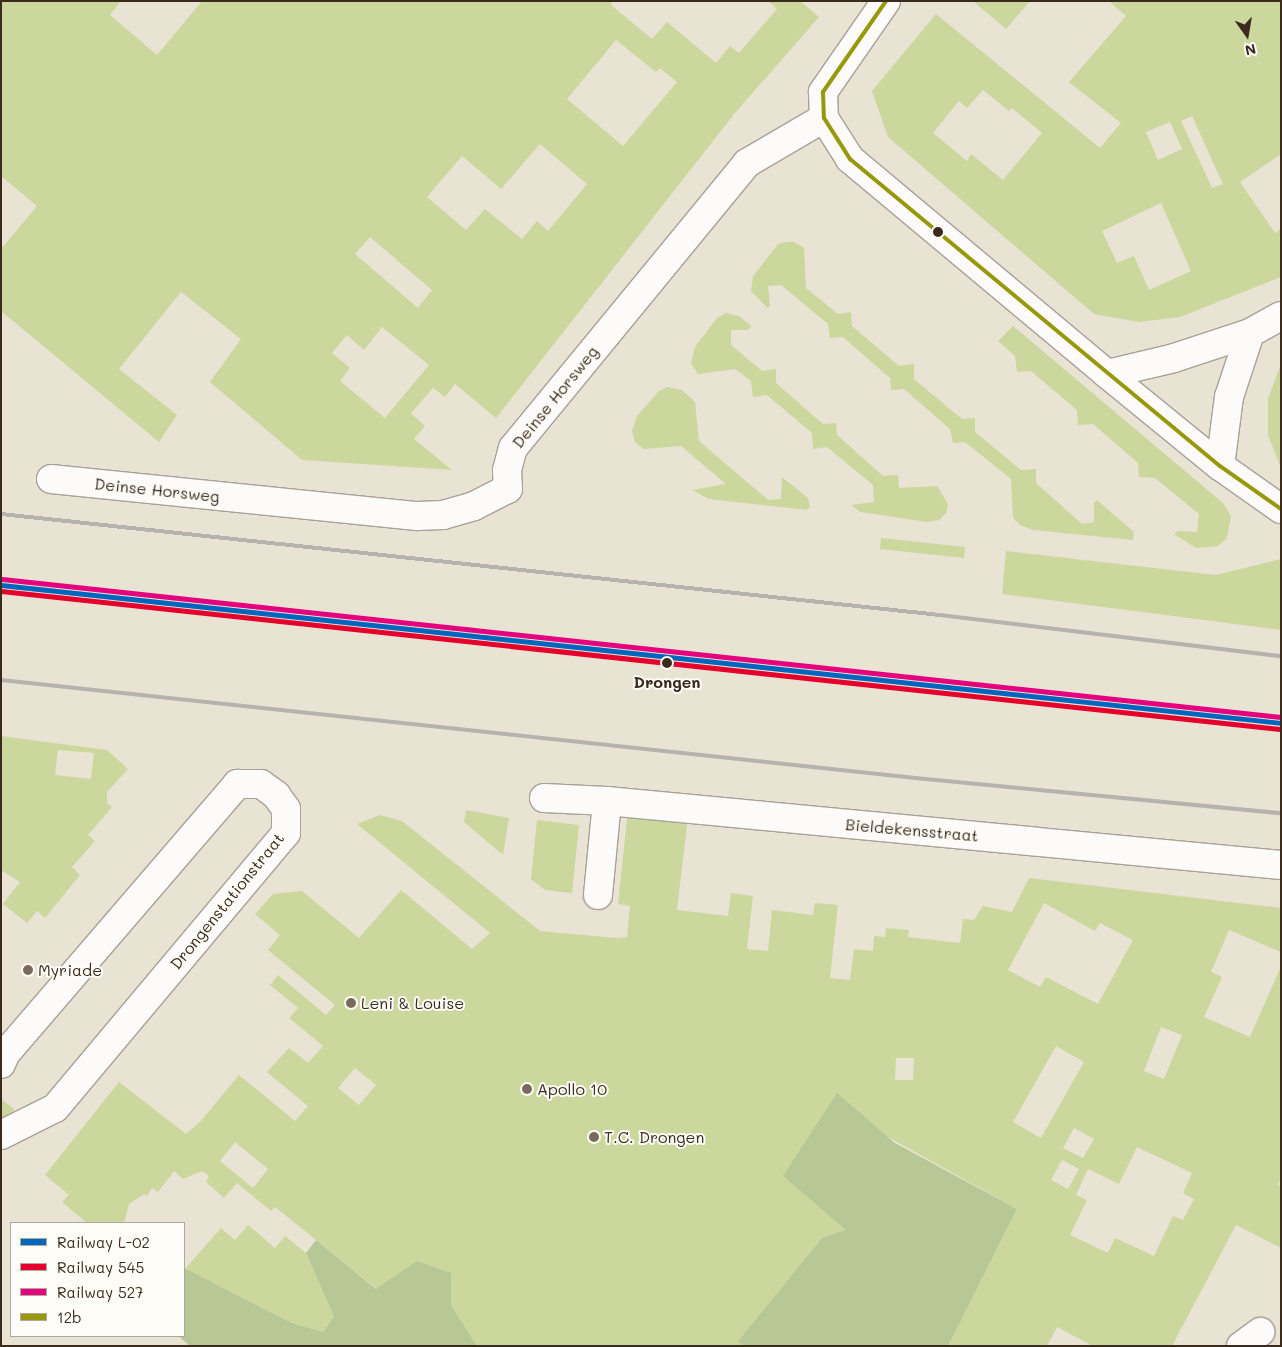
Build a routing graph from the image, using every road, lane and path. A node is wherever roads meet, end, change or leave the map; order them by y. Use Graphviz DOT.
graph roads {
  1 [pos="886,1"];
  2 [pos="824,118"];
  3 [pos="1281,316"];
  4 [pos="1250,333"];
  5 [pos="1107,374"];
  6 [pos="1220,466"];
  7 [pos="51,479"];
  8 [pos="1281,509"];
  9 [pos="544,798"];
  10 [pos="607,801"];
  11 [pos="1281,865"];
  12 [pos="598,896"];
  13 [pos="1,1064"];
  14 [pos="1,1135"];
  1 -- 2 [label="street"];
  2 -- 5 [label="street"];
  2 -- 7 [label="street, Deinse Horsweg"];
  3 -- 4 [label="street"];
  4 -- 5 [label="street"];
  4 -- 6 [label="street"];
  5 -- 6 [label="street"];
  6 -- 8 [label="street"];
  9 -- 10 [label="street, Bieldekensstraat"];
  10 -- 11 [label="street, Bieldekensstraat"];
  10 -- 12 [label="street"];
  13 -- 14 [label="street, Drongenstationstraat"];
}
